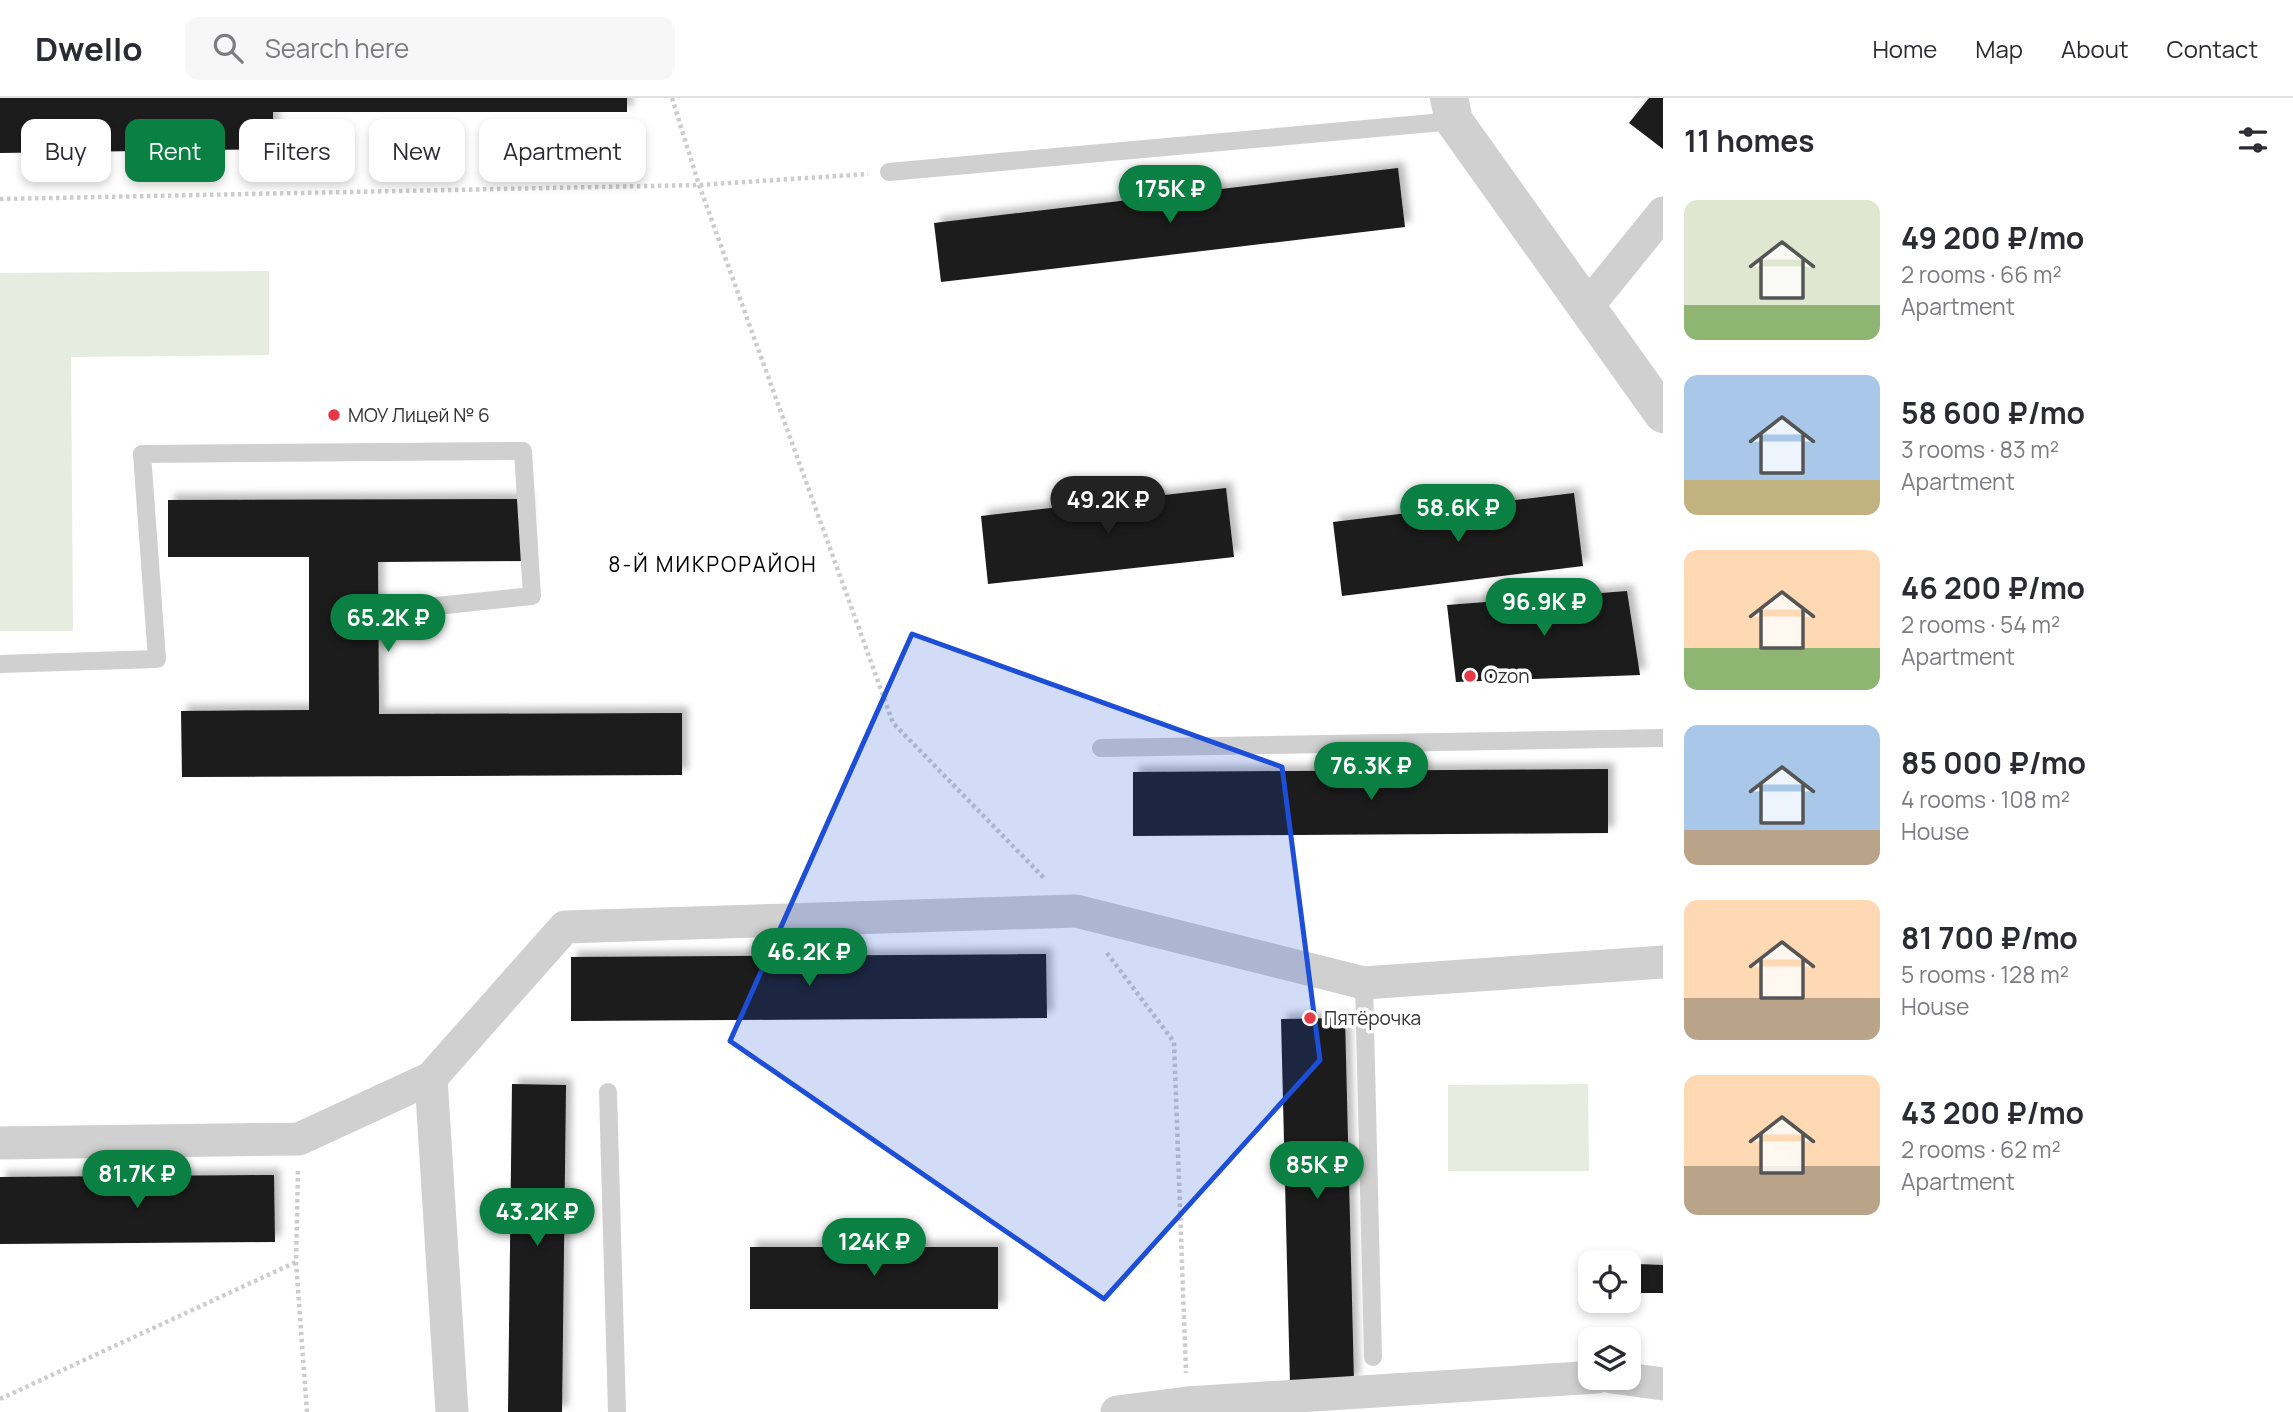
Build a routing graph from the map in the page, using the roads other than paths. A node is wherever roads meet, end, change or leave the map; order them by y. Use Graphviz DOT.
graph roads {
  1 [pos="1451,109"];
  2 [pos="889,172"];
  3 [pos="1663,213"];
  4 [pos="1587,307"];
  5 [pos="1663,414"];
  6 [pos="427,607"];
  7 [pos="0,664"];
  8 [pos="1663,738"];
  9 [pos="1101,748"];
  10 [pos="1663,962"];
  11 [pos="1364,984"];
  12 [pos="431,1078"];
  13 [pos="608,1093"];
  14 [pos="0,1143"];
  15 [pos="1373,1357"];
  16 [pos="1578,1378"];
  17 [pos="1641,1381"];
  18 [pos="1663,1384"];
  19 [pos="452,1412"];
  20 [pos="617,1412"];
  21 [pos="1117,1412"];
  1 -- 2 [label="lane"];
  1 -- 4 [label="street"];
  3 -- 4 [label="street"];
  4 -- 5 [label="street"];
  6 -- 7 [label="lane"];
  8 -- 9 [label="lane"];
  10 -- 11 [label="street"];
  11 -- 12 [label="street"];
  11 -- 15 [label="lane"];
  12 -- 14 [label="street"];
  12 -- 19 [label="street"];
  13 -- 20 [label="lane"];
  16 -- 21 [label="street"];
  17 -- 18 [label="street"];
}
